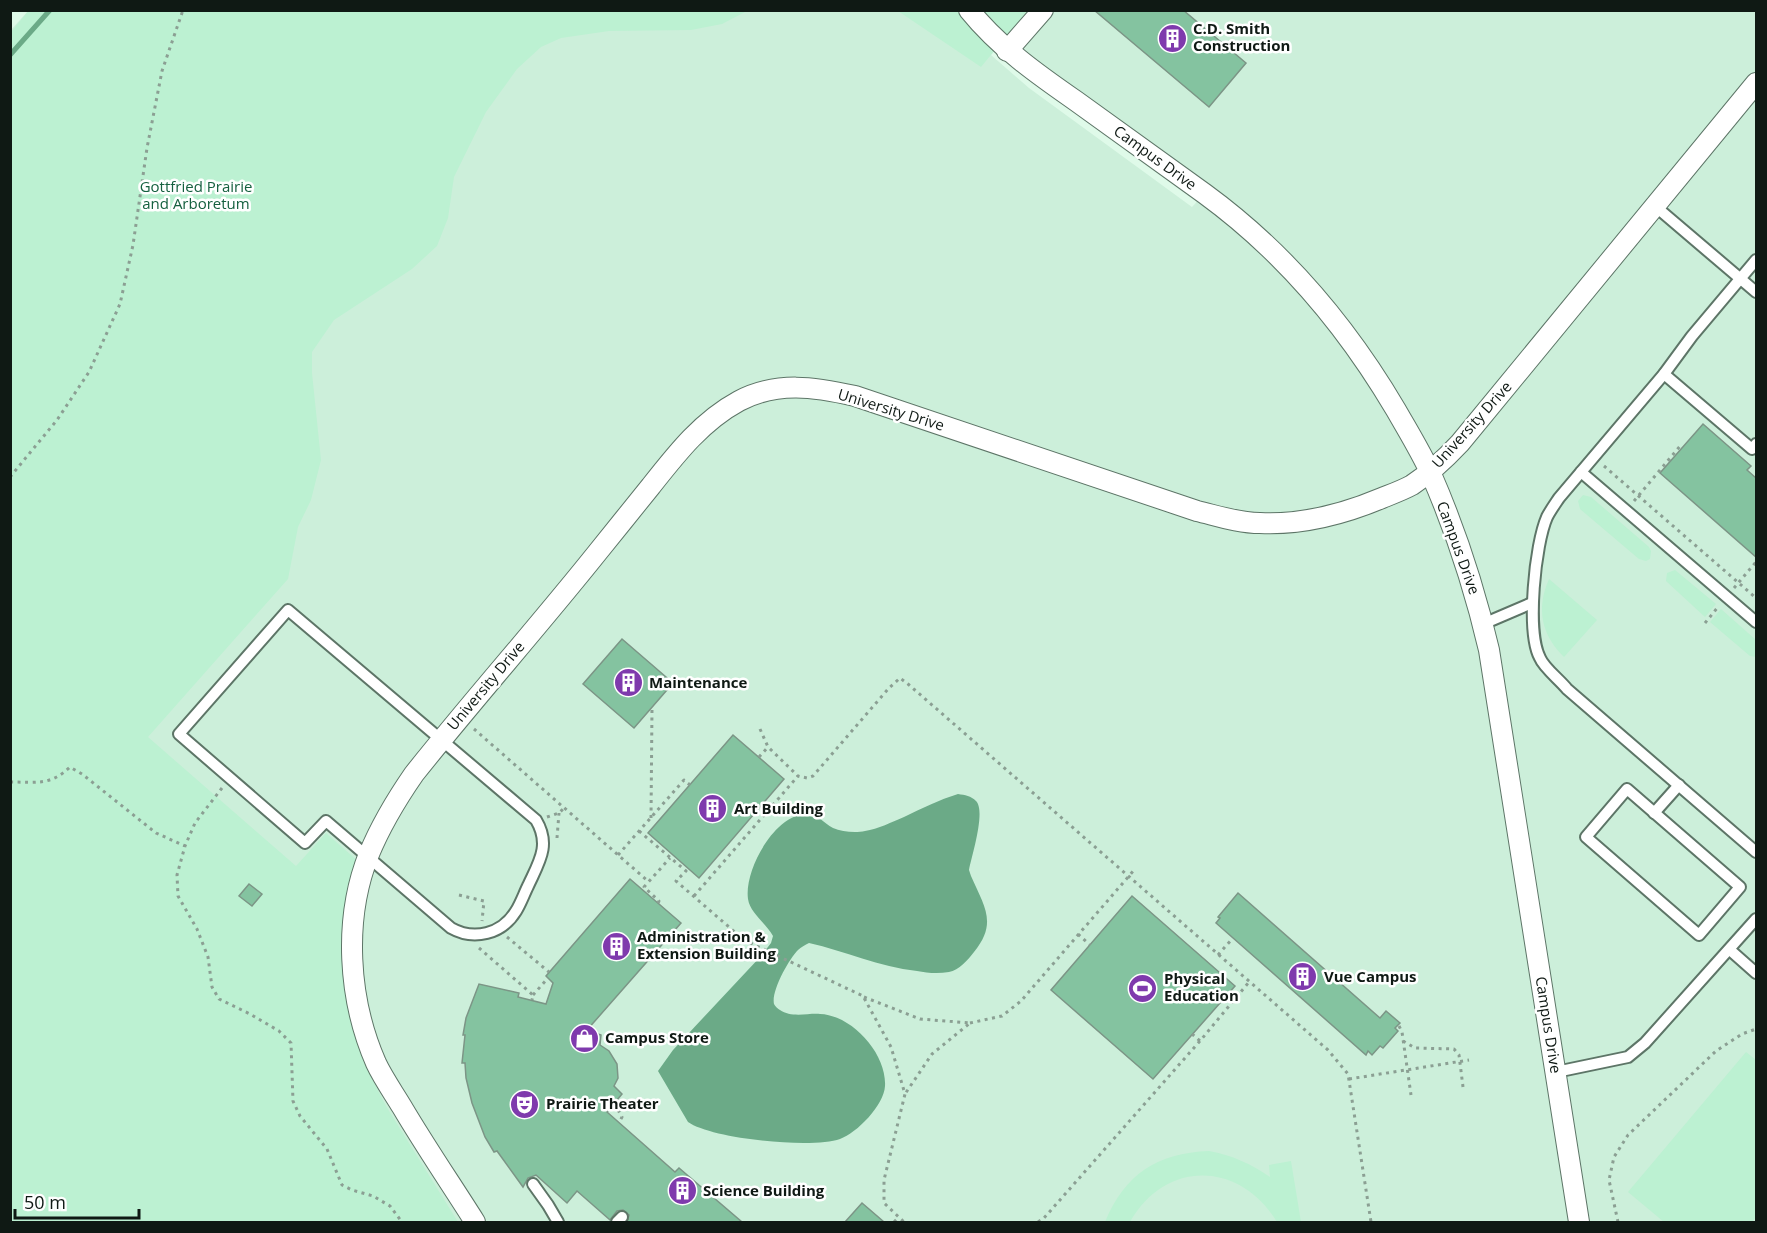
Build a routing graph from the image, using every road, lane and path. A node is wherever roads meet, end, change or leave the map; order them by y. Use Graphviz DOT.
graph roads {
  1 [pos="183,10"];
  2 [pos="969,10"];
  3 [pos="1043,10"];
  4 [pos="1007,51"];
  5 [pos="1756,83"];
  6 [pos="1655,206"];
  7 [pos="1756,260"];
  8 [pos="1741,279"];
  9 [pos="1756,292"];
  10 [pos="1664,374"];
  11 [pos="1756,444"];
  12 [pos="1681,445"];
  13 [pos="1594,457"];
  14 [pos="1430,472"];
  15 [pos="1581,472"];
  16 [pos="10,477"];
  17 [pos="1638,496"];
  18 [pos="1626,510"];
  19 [pos="1756,598"];
  20 [pos="1532,603"];
  21 [pos="1756,622"];
  22 [pos="1483,624"];
  23 [pos="652,708"];
  24 [pos="460,718"];
  25 [pos="760,729"];
  26 [pos="441,740"];
  27 [pos="768,747"];
  28 [pos="759,757"];
  29 [pos="798,776"];
  30 [pos="229,777"];
  31 [pos="10,782"];
  32 [pos="690,785"];
  33 [pos="1679,785"];
  34 [pos="564,808"];
  35 [pos="1654,813"];
  36 [pos="651,818"];
  37 [pos="639,831"];
  38 [pos="557,843"];
  39 [pos="185,846"];
  40 [pos="1756,852"];
  41 [pos="618,855"];
  42 [pos="368,856"];
  43 [pos="670,858"];
  44 [pos="1135,869"];
  45 [pos="1129,877"];
  46 [pos="649,882"];
  47 [pos="459,895"];
  48 [pos="694,896"];
  49 [pos="658,903"];
  50 [pos="1756,920"];
  51 [pos="513,933"];
  52 [pos="484,934"];
  53 [pos="1078,934"];
  54 [pos="1232,939"];
  55 [pos="1090,945"];
  56 [pos="1730,950"];
  57 [pos="1218,955"];
  58 [pos="549,972"];
  59 [pos="1756,973"];
  60 [pos="548,978"];
  61 [pos="1249,982"];
  62 [pos="533,995"];
  63 [pos="863,996"];
  64 [pos="532,1000"];
  65 [pos="970,1023"];
  66 [pos="1400,1026"];
  67 [pos="1756,1029"];
  68 [pos="1192,1034"];
  69 [pos="1200,1041"];
  70 [pos="1403,1041"];
  71 [pos="1469,1060"];
  72 [pos="1460,1061"];
  73 [pos="1407,1069"];
  74 [pos="1556,1072"];
  75 [pos="1348,1079"];
  76 [pos="1463,1087"];
  77 [pos="905,1094"];
  78 [pos="1411,1095"];
  79 [pos="618,1110"];
  80 [pos="619,1123"];
  81 [pos="533,1184"];
  82 [pos="898,1218"];
  83 [pos="402,1222"];
  84 [pos="475,1222"];
  85 [pos="558,1222"];
  86 [pos="894,1222"];
  87 [pos="904,1222"];
  88 [pos="1038,1222"];
  89 [pos="1371,1222"];
  90 [pos="1579,1222"];
  91 [pos="1617,1222"];
  1 -- 16 [label="path"];
  2 -- 4 [label="street, Campus Drive"];
  3 -- 4 [label="street"];
  4 -- 14 [label="street, Campus Drive"];
  5 -- 6 [label="street, University Drive"];
  6 -- 8 [label="lane"];
  6 -- 14 [label="street, University Drive"];
  7 -- 8 [label="lane"];
  8 -- 9 [label="lane"];
  8 -- 10 [label="lane"];
  10 -- 11 [label="lane"];
  10 -- 13 [label="lane"];
  12 -- 17 [label="path"];
  13 -- 15 [label="lane"];
  13 -- 17 [label="path"];
  14 -- 22 [label="street, Campus Drive"];
  14 -- 24 [label="street, University Drive"];
  15 -- 18 [label="lane"];
  15 -- 20 [label="lane"];
  17 -- 18 [label="path"];
  17 -- 19 [label="path"];
  18 -- 21 [label="lane"];
  20 -- 22 [label="lane"];
  20 -- 33 [label="lane"];
  22 -- 74 [label="street, Campus Drive"];
  23 -- 36 [label="path"];
  24 -- 26 [label="street, University Drive"];
  24 -- 34 [label="path"];
  25 -- 27 [label="path"];
  26 -- 30 [label="lane"];
  26 -- 42 [label="street, University Drive"];
  26 -- 52 [label="lane"];
  27 -- 28 [label="path"];
  27 -- 29 [label="path"];
  29 -- 45 [label="path"];
  29 -- 48 [label="path"];
  30 -- 39 [label="path"];
  30 -- 42 [label="lane"];
  31 -- 39 [label="path"];
  32 -- 36 [label="path"];
  33 -- 35 [label="lane"];
  33 -- 40 [label="lane"];
  34 -- 38 [label="path"];
  34 -- 41 [label="path"];
  35 -- 35 [label="lane"];
  36 -- 37 [label="path"];
  37 -- 41 [label="path"];
  37 -- 43 [label="path"];
  39 -- 83 [label="path"];
  41 -- 46 [label="path"];
  42 -- 52 [label="lane"];
  42 -- 84 [label="street, University Drive"];
  43 -- 46 [label="path"];
  43 -- 48 [label="path"];
  44 -- 45 [label="path"];
  45 -- 53 [label="path"];
  45 -- 57 [label="path"];
  46 -- 49 [label="path"];
  47 -- 52 [label="path"];
  48 -- 63 [label="path"];
  50 -- 56 [label="lane"];
  51 -- 58 [label="path"];
  52 -- 62 [label="path"];
  53 -- 55 [label="path"];
  53 -- 65 [label="path"];
  54 -- 57 [label="path"];
  56 -- 59 [label="lane"];
  56 -- 74 [label="lane"];
  57 -- 61 [label="path"];
  60 -- 62 [label="path"];
  61 -- 69 [label="path"];
  61 -- 75 [label="path"];
  62 -- 64 [label="path"];
  63 -- 65 [label="path"];
  63 -- 77 [label="path"];
  65 -- 77 [label="path"];
  66 -- 70 [label="path"];
  67 -- 91 [label="path"];
  68 -- 69 [label="path"];
  69 -- 88 [label="path"];
  70 -- 72 [label="path"];
  70 -- 73 [label="path"];
  71 -- 72 [label="path"];
  72 -- 73 [label="path"];
  72 -- 76 [label="path"];
  73 -- 75 [label="path"];
  73 -- 78 [label="path"];
  74 -- 90 [label="street, Campus Drive"];
  75 -- 89 [label="path"];
  77 -- 82 [label="path"];
  79 -- 80 [label="path"];
  81 -- 85 [label="lane"];
  82 -- 86 [label="path"];
  82 -- 87 [label="path"];
}
